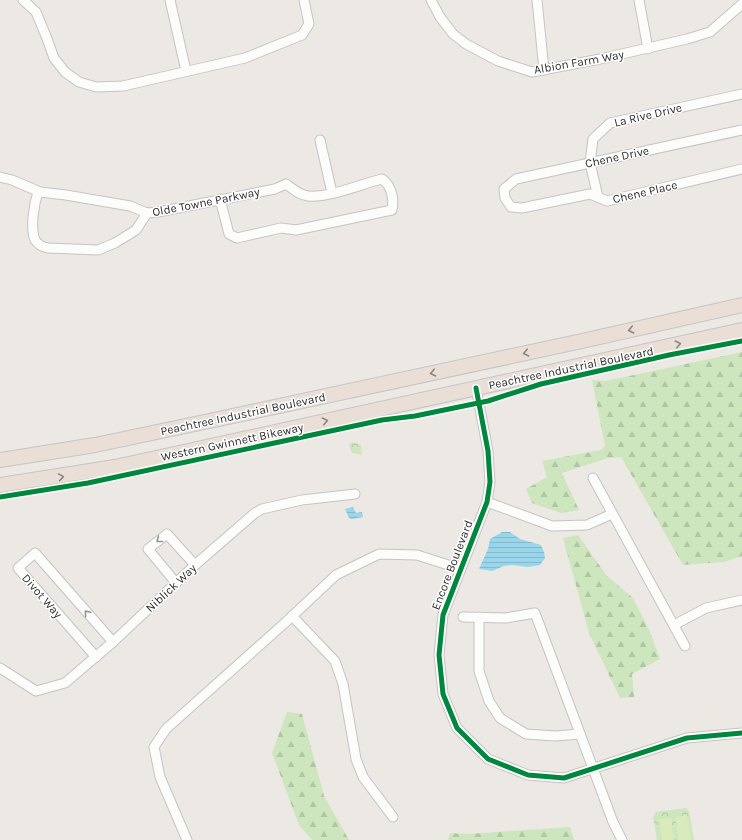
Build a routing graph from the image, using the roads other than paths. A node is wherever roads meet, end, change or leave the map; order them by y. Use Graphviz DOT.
graph roads {
  1 [pos="23,0"];
  2 [pos="170,0"];
  3 [pos="304,0"];
  4 [pos="431,0"];
  5 [pos="537,0"];
  6 [pos="639,0"];
  7 [pos="742,4"];
  8 [pos="648,49"];
  9 [pos="544,70"];
  10 [pos="186,71"];
  11 [pos="742,94"];
  12 [pos="742,130"];
  13 [pos="320,140"];
  14 [pos="590,163"];
  15 [pos="742,169"];
  16 [pos="0,177"];
  17 [pos="38,192"];
  18 [pos="332,192"];
  19 [pos="598,197"];
  20 [pos="505,198"];
  21 [pos="220,199"];
  22 [pos="147,213"];
  23 [pos="742,305"];
  24 [pos="742,330"];
  25 [pos="476,388"];
  26 [pos="0,460"];
  27 [pos="593,478"];
  28 [pos="0,485"];
  29 [pos="355,494"];
  30 [pos="486,502"];
  31 [pos="612,514"];
  32 [pos="195,565"];
  33 [pos="461,569"];
  34 [pos="176,583"];
  35 [pos="742,600"];
  36 [pos="292,616"];
  37 [pos="463,617"];
  38 [pos="479,617"];
  39 [pos="674,625"];
  40 [pos="113,642"];
  41 [pos="685,646"];
  42 [pos="96,657"];
  43 [pos="0,668"];
  44 [pos="742,733"];
  45 [pos="580,734"];
  46 [pos="593,769"];
  47 [pos="393,818"];
  48 [pos="187,840"];
  49 [pos="622,840"];
  1 -- 10 [label="street"];
  2 -- 10 [label="street"];
  3 -- 10 [label="street"];
  4 -- 9 [label="street, Albion Farm Way"];
  5 -- 9 [label="street"];
  6 -- 8 [label="street"];
  7 -- 8 [label="street, Albion Farm Way"];
  8 -- 9 [label="street, Albion Farm Way"];
  11 -- 14 [label="street, La Rive Drive"];
  12 -- 14 [label="street, Chene Drive"];
  13 -- 18 [label="street"];
  14 -- 19 [label="street, La Rive Drive"];
  14 -- 20 [label="street, Chene Drive"];
  15 -- 19 [label="street, Chene Place"];
  16 -- 17 [label="street, Olde Towne Parkway"];
  17 -- 22 [label="street, Olde Towne Parkway"];
  17 -- 22 [label="street"];
  18 -- 21 [label="street, Olde Towne Parkway"];
  18 -- 21 [label="street, Olde Towne Parkway"];
  19 -- 20 [label="street, Chene Place"];
  21 -- 22 [label="street, Olde Towne Parkway"];
  23 -- 26 [label="highway, Peachtree Industrial Boulevard, one-way"];
  25 -- 24 [label="highway, Peachtree Industrial Boulevard, one-way"];
  28 -- 25 [label="highway, Peachtree Industrial Boulevard, one-way"];
  25 -- 30 [label="street, Encore Boulevard"];
  27 -- 31 [label="street"];
  29 -- 32 [label="street, Niblick Way"];
  30 -- 31 [label="street"];
  30 -- 33 [label="street, Encore Boulevard"];
  31 -- 39 [label="street"];
  32 -- 34 [label="street, Niblick Way"];
  32 -- 34 [label="street, one-way"];
  33 -- 36 [label="street"];
  33 -- 46 [label="street, Encore Boulevard"];
  34 -- 40 [label="street, Niblick Way"];
  35 -- 39 [label="street"];
  36 -- 47 [label="street"];
  36 -- 48 [label="street"];
  37 -- 38 [label="street"];
  38 -- 45 [label="street"];
  38 -- 45 [label="street"];
  39 -- 41 [label="street"];
  40 -- 42 [label="street, Niblick Way"];
  40 -- 42 [label="street, Divot Way, one-way"];
  42 -- 43 [label="street, Niblick Way"];
  44 -- 46 [label="street, Encore Boulevard"];
  45 -- 46 [label="street"];
  46 -- 49 [label="street"];
}
